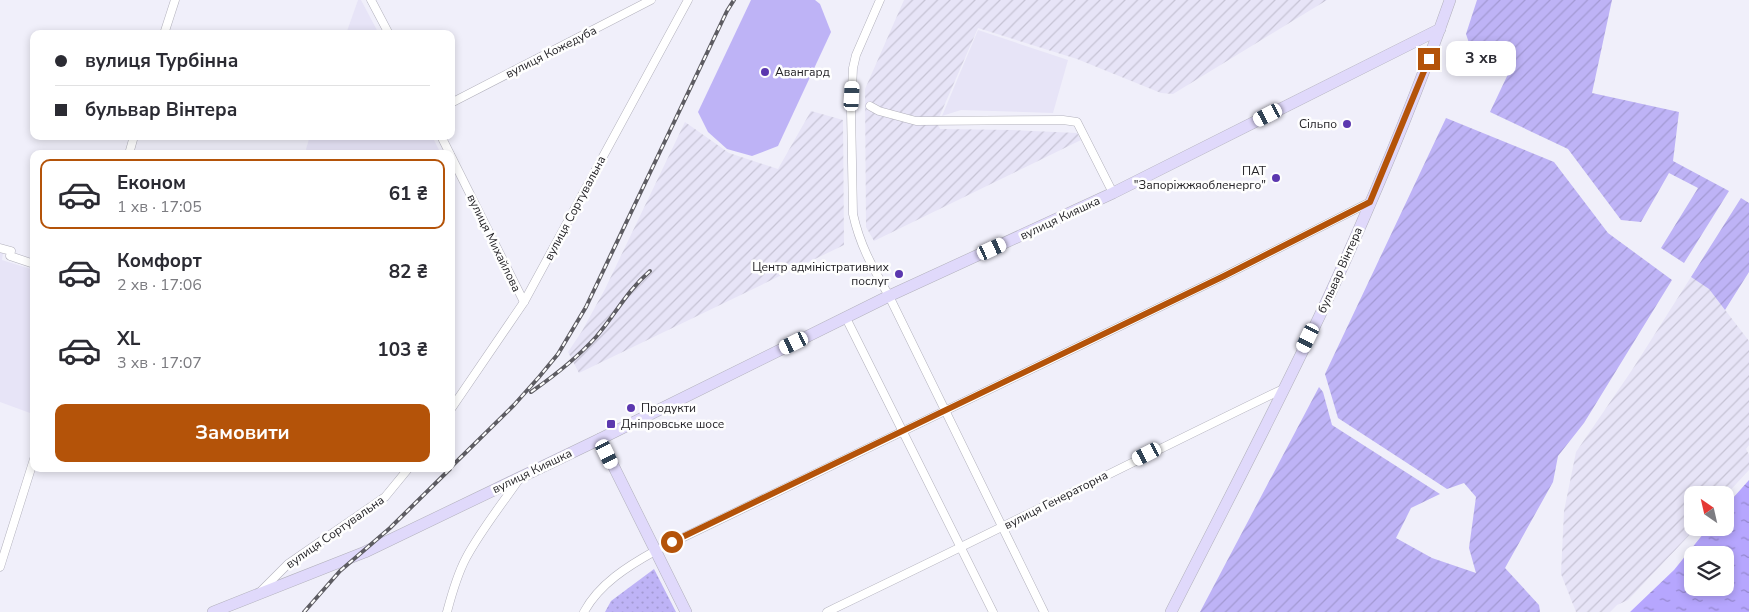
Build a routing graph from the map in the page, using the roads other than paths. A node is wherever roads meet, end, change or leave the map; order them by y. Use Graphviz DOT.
graph roads {
  1 [pos="175,0"];
  2 [pos="371,0"];
  3 [pos="651,0"];
  4 [pos="688,0"];
  5 [pos="880,0"];
  6 [pos="1450,0"];
  7 [pos="1440,29"];
  8 [pos="165,30"];
  9 [pos="386,30"];
  10 [pos="455,101"];
  11 [pos="870,106"];
  12 [pos="455,163"];
  13 [pos="1113,193"];
  14 [pos="1370,202"];
  15 [pos="0,248"];
  16 [pos="30,263"];
  17 [pos="889,296"];
  18 [pos="524,302"];
  19 [pos="846,318"];
  20 [pos="1285,388"];
  21 [pos="455,402"];
  22 [pos="945,410"];
  23 [pos="902,432"];
  24 [pos="600,439"];
  25 [pos="30,472"];
  26 [pos="406,472"];
  27 [pos="522,477"];
  28 [pos="1003,528"];
  29 [pos="961,548"];
  30 [pos="655,551"];
  31 [pos="0,567"];
  32 [pos="259,593"];
  33 [pos="213,612"];
  34 [pos="447,612"];
  35 [pos="584,612"];
  36 [pos="686,612"];
  37 [pos="827,612"];
  38 [pos="993,612"];
  39 [pos="1044,612"];
  40 [pos="1172,612"];
  1 -- 8 [label="street"];
  2 -- 9 [label="street"];
  3 -- 10 [label="street, вулиця Кожедуба"];
  4 -- 18 [label="street, вулиця Сортувальна"];
  5 -- 17 [label="street"];
  6 -- 7 [label="street, бульвар Вінтера"];
  7 -- 13 [label="street, вулиця Кияшка"];
  7 -- 14 [label="street, бульвар Вінтера"];
  11 -- 13 [label="street"];
  12 -- 18 [label="street, вулиця Михайлова"];
  13 -- 17 [label="street, вулиця Кияшка"];
  14 -- 20 [label="street, бульвар Вінтера"];
  14 -- 22 [label="street"];
  15 -- 16 [label="street"];
  17 -- 19 [label="street, вулиця Кияшка"];
  17 -- 22 [label="street"];
  18 -- 21 [label="street, вулиця Сортувальна"];
  19 -- 23 [label="street"];
  19 -- 24 [label="street, вулиця Кияшка"];
  20 -- 28 [label="street, вулиця Генераторна"];
  20 -- 40 [label="street, бульвар Вінтера"];
  22 -- 23 [label="street"];
  22 -- 28 [label="street"];
  23 -- 29 [label="street"];
  23 -- 30 [label="street"];
  24 -- 27 [label="street, вулиця Кияшка"];
  24 -- 30 [label="street"];
  25 -- 31 [label="street"];
  26 -- 32 [label="street, вулиця Сортувальна"];
  27 -- 32 [label="street, вулиця Кияшка"];
  27 -- 34 [label="street"];
  28 -- 29 [label="street, вулиця Генераторна"];
  28 -- 39 [label="street"];
  29 -- 37 [label="street, вулиця Генераторна"];
  29 -- 38 [label="street"];
  30 -- 35 [label="street"];
  30 -- 36 [label="street"];
  32 -- 33 [label="street, вулиця Кияшка"];
}
